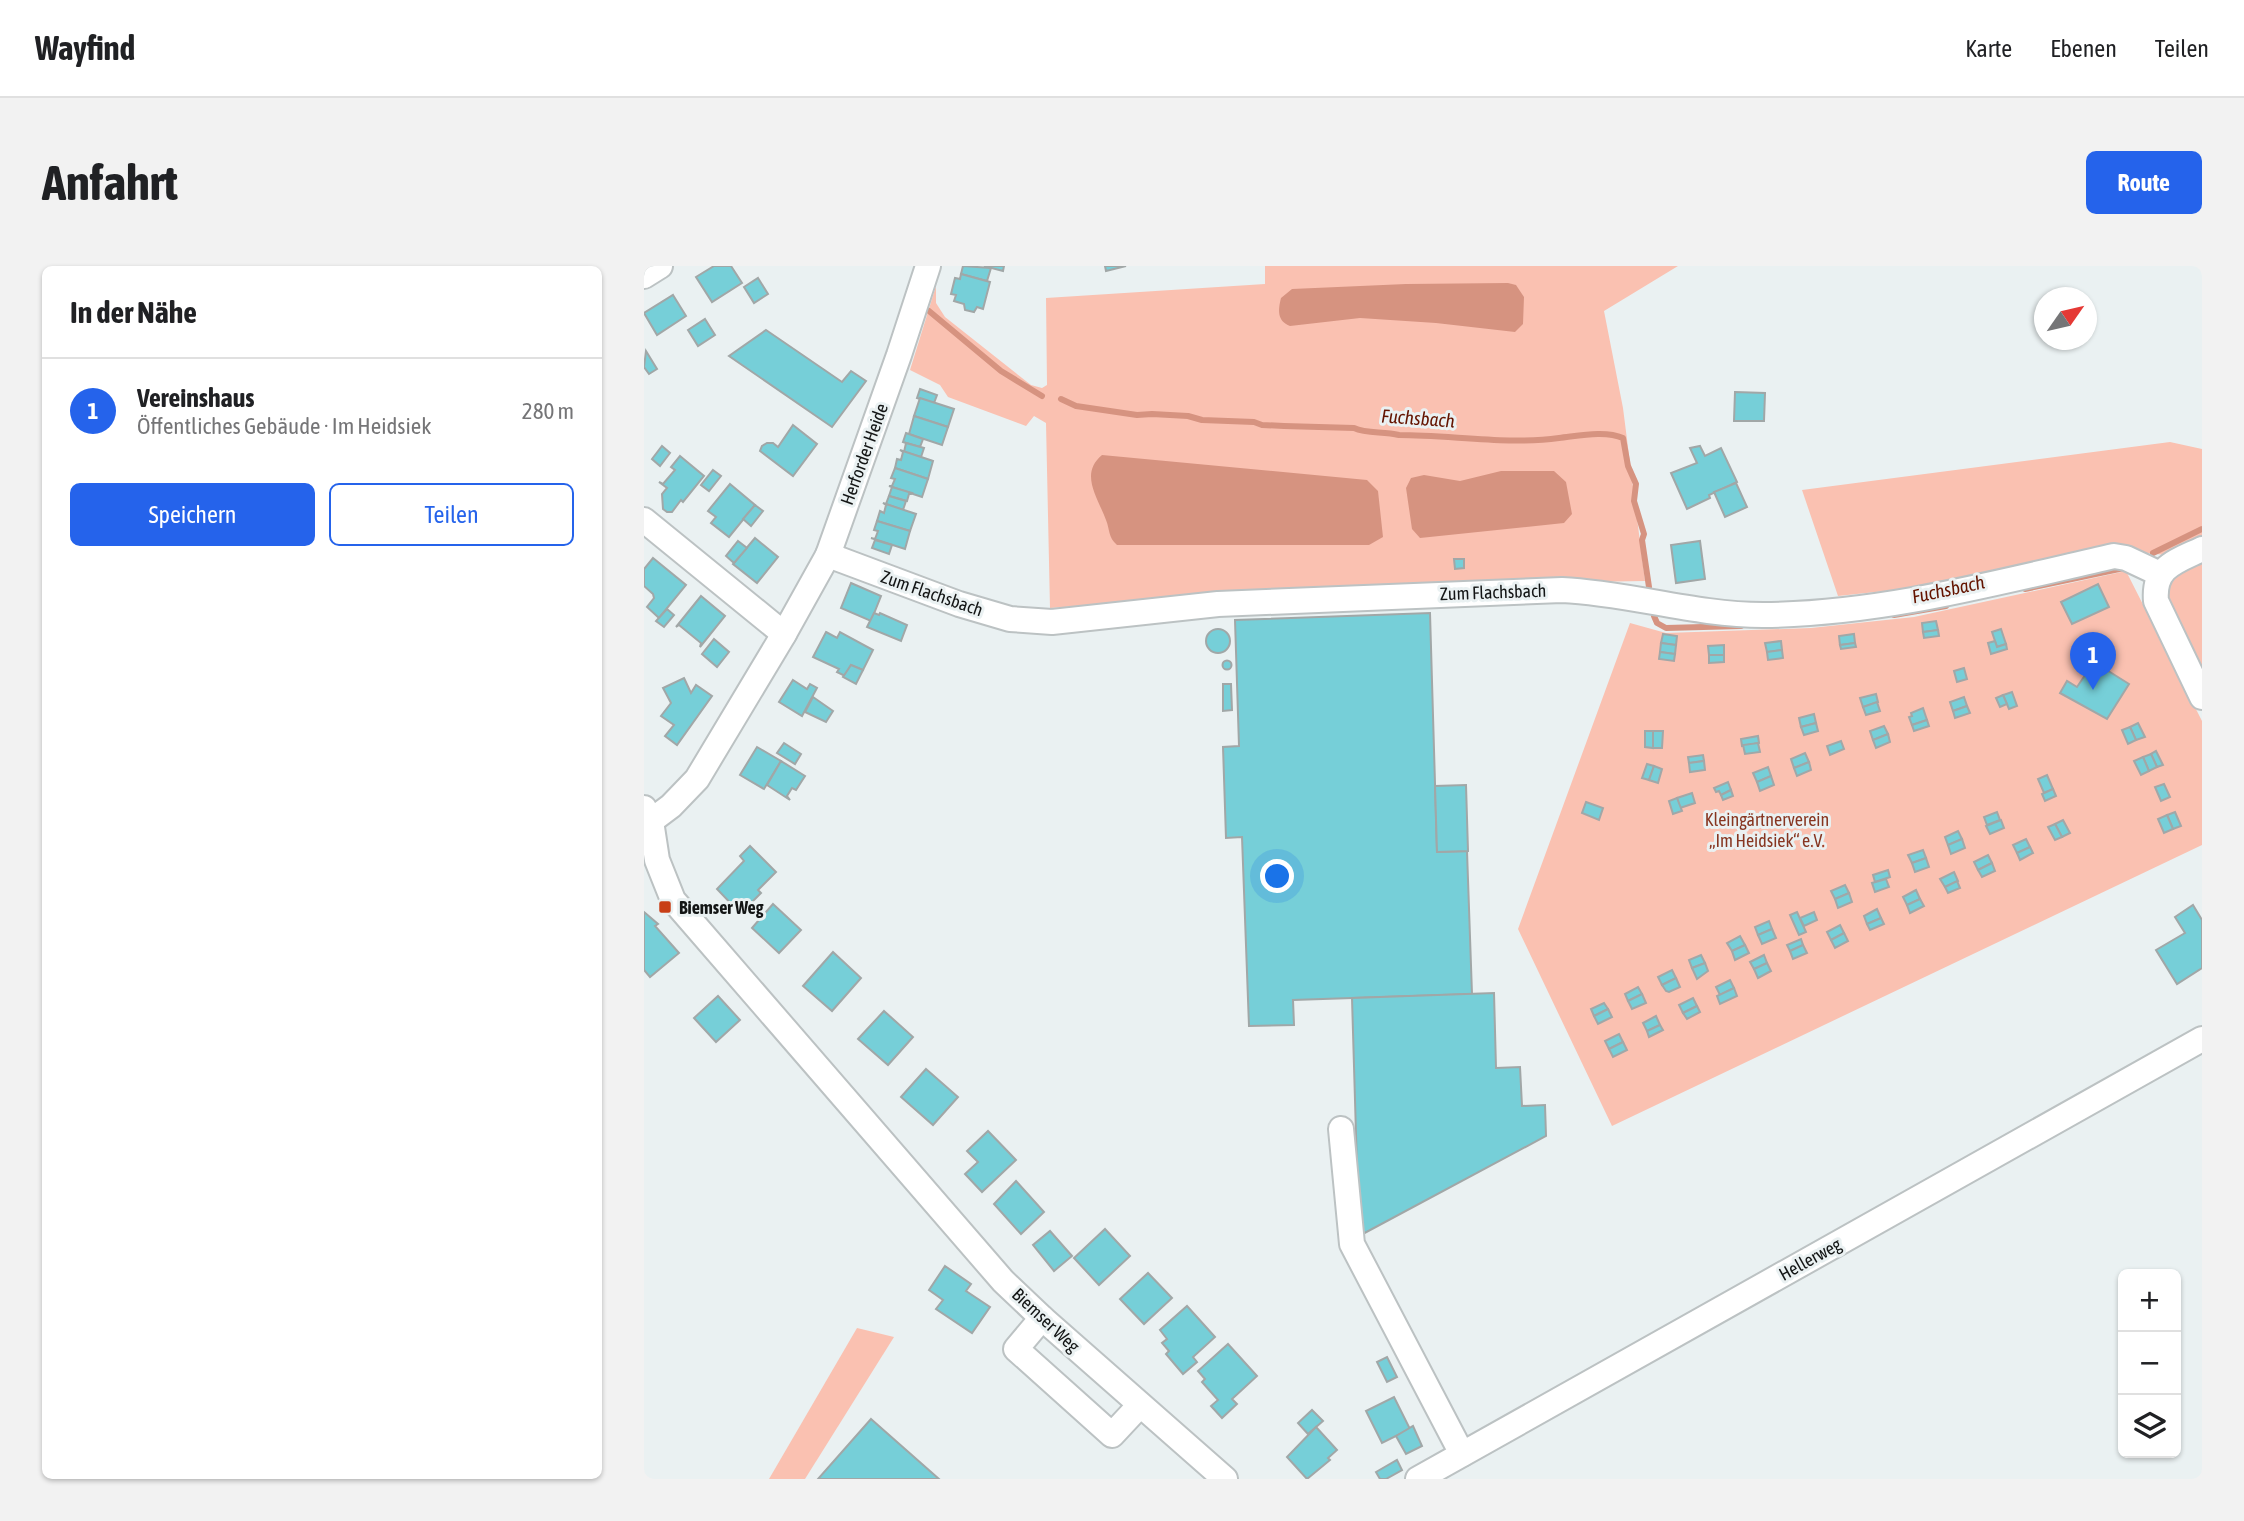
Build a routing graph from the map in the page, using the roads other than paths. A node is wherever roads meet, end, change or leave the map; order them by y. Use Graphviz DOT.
graph roads {
  1 [pos="660,266"];
  2 [pos="928,266"];
  3 [pos="644,276"];
  4 [pos="644,520"];
  5 [pos="2202,549"];
  6 [pos="828,555"];
  7 [pos="2160,574"];
  8 [pos="784,634"];
  9 [pos="2202,697"];
  10 [pos="648,814"];
  11 [pos="2202,1039"];
  12 [pos="1341,1129"];
  13 [pos="1042,1318"];
  14 [pos="1140,1405"];
  15 [pos="1462,1454"];
  16 [pos="1225,1479"];
  17 [pos="1418,1479"];
  1 -- 3 [label="street"];
  2 -- 6 [label="street, Herforder Heide"];
  4 -- 8 [label="street"];
  5 -- 7 [label="street"];
  6 -- 7 [label="street, Zum Flachsbach"];
  6 -- 8 [label="street, Herforder Heide"];
  7 -- 9 [label="street"];
  8 -- 10 [label="street, Herforder Heide"];
  10 -- 13 [label="street, Biemser Weg"];
  11 -- 15 [label="street, Hellerweg"];
  12 -- 15 [label="street"];
  13 -- 14 [label="street, Biemser Weg"];
  13 -- 14 [label="street"];
  14 -- 16 [label="street, Biemser Weg"];
  15 -- 17 [label="street, Hellerweg"];
}
